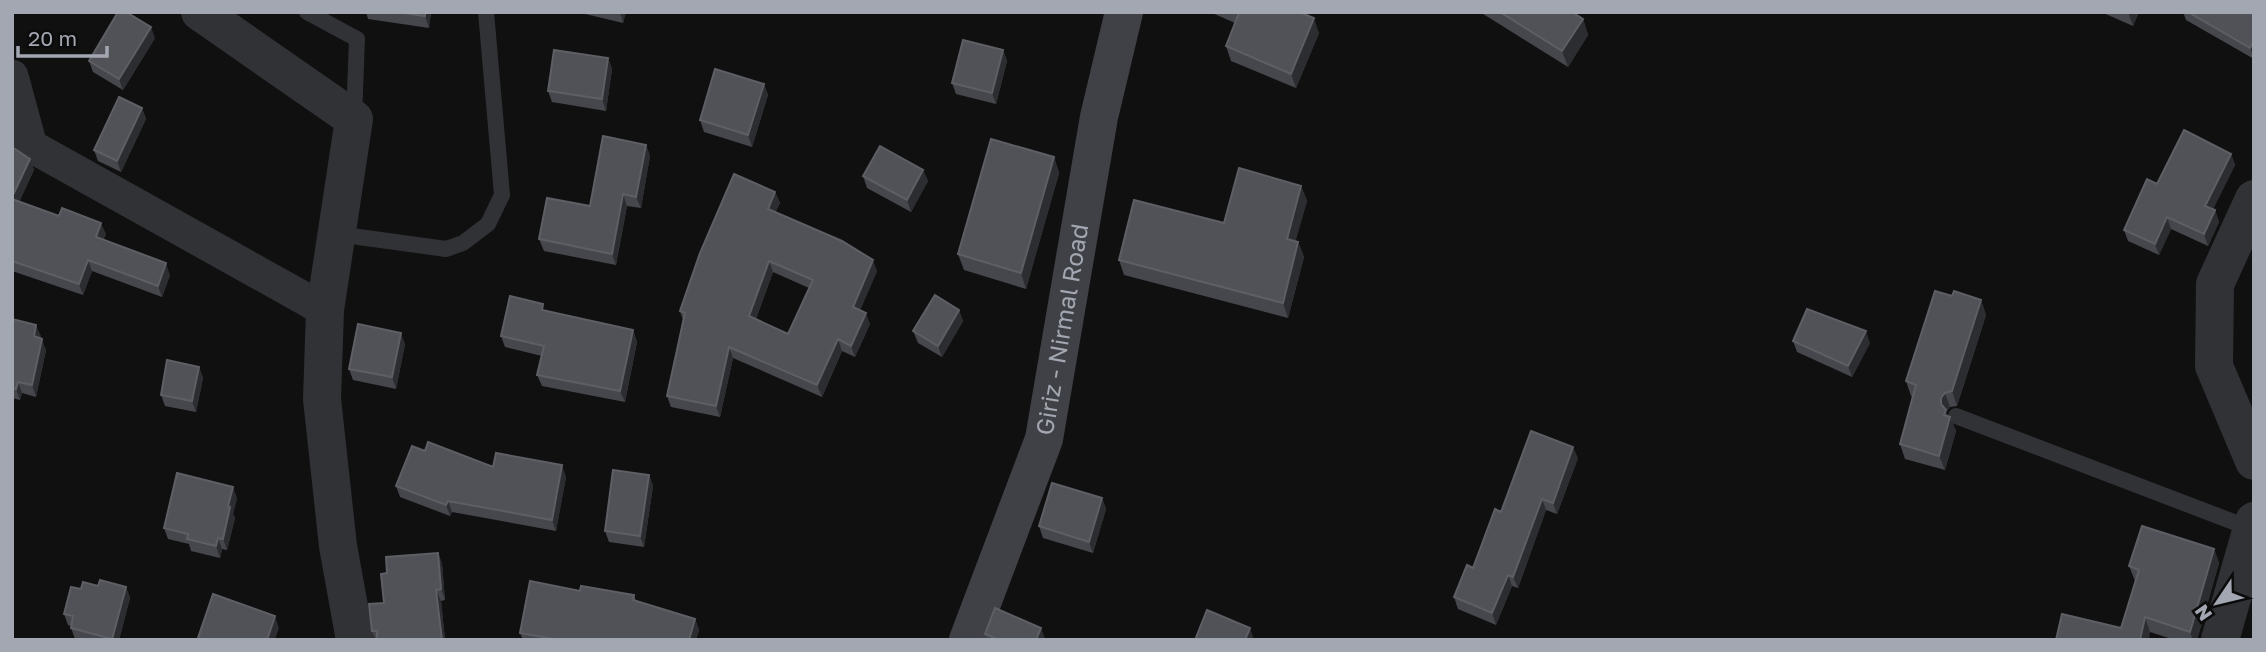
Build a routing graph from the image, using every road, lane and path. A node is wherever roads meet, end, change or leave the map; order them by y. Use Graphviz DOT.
graph roads {
  1 [pos="200,12"];
  2 [pos="307,12"];
  3 [pos="485,12"];
  4 [pos="1124,12"];
  5 [pos="12,76"];
  6 [pos="354,119"];
  7 [pos="2254,199"];
  8 [pos="337,234"];
  9 [pos="325,310"];
  10 [pos="1956,416"];
  11 [pos="2244,419"];
  12 [pos="2254,461"];
  13 [pos="2253,525"];
  14 [pos="355,640"];
  15 [pos="968,640"];
  16 [pos="2220,640"];
  1 -- 6 [label="street"];
  2 -- 6 [label="lane"];
  3 -- 8 [label="lane"];
  4 -- 15 [label="main road, Giriz - Nirmal Road"];
  5 -- 9 [label="street"];
  6 -- 8 [label="street"];
  7 -- 11 [label="street"];
  8 -- 9 [label="street"];
  9 -- 14 [label="street"];
  10 -- 13 [label="lane"];
  11 -- 12 [label="street"];
  13 -- 16 [label="street"];
}
